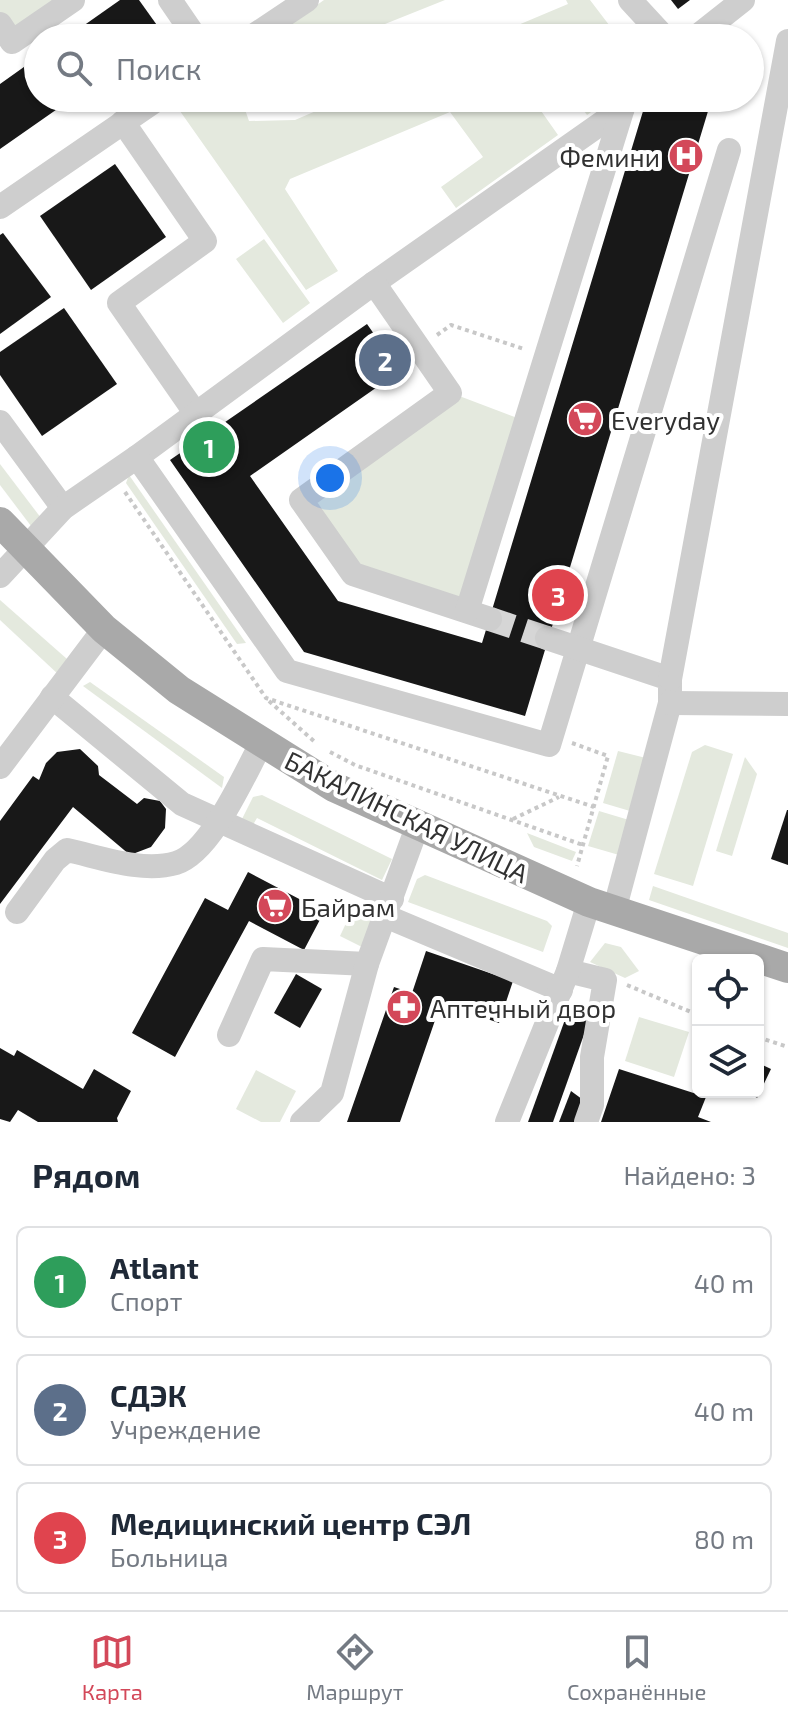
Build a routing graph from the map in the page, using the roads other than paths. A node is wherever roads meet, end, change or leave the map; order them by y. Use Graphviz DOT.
graph roads {
  1 [pos="73,0"];
  2 [pos="170,0"];
  3 [pos="307,0"];
  4 [pos="630,0"];
  5 [pos="743,0"];
  6 [pos="0,24"];
  7 [pos="38,24"];
  8 [pos="186,24"];
  9 [pos="271,24"];
  10 [pos="647,24"];
  11 [pos="713,24"];
  12 [pos="24,34"];
  13 [pos="788,41"];
  14 [pos="138,112"];
  15 [pos="612,112"];
  16 [pos="621,112"];
  17 [pos="123,122"];
  18 [pos="729,150"];
  19 [pos="0,207"];
  20 [pos="374,283"];
  21 [pos="196,414"];
  22 [pos="0,422"];
  23 [pos="137,457"];
  24 [pos="63,508"];
  25 [pos="0,522"];
  26 [pos="25,549"];
  27 [pos="0,576"];
  28 [pos="467,611"];
  29 [pos="490,619"];
  30 [pos="104,629"];
  31 [pos="547,638"];
  32 [pos="578,648"];
  33 [pos="670,691"];
  34 [pos="52,697"];
  35 [pos="788,704"];
  36 [pos="261,744"];
  37 [pos="0,767"];
  38 [pos="217,822"];
  39 [pos="417,827"];
  40 [pos="602,906"];
  41 [pos="388,908"];
  42 [pos="17,912"];
  43 [pos="367,964"];
  44 [pos="788,968"];
  45 [pos="564,980"];
  46 [pos="229,1035"];
  47 [pos="302,1122"];
  48 [pos="507,1122"];
  49 [pos="586,1122"];
  1 -- 7 [label="street"];
  2 -- 8 [label="street"];
  3 -- 9 [label="street"];
  4 -- 10 [label="street"];
  5 -- 11 [label="street"];
  6 -- 12 [label="street"];
  13 -- 33 [label="street"];
  14 -- 17 [label="street"];
  15 -- 20 [label="street"];
  16 -- 28 [label="street"];
  17 -- 19 [label="street"];
  17 -- 21 [label="street"];
  18 -- 32 [label="street"];
  20 -- 21 [label="street"];
  20 -- 28 [label="street"];
  21 -- 23 [label="street"];
  22 -- 24 [label="street"];
  23 -- 24 [label="street"];
  23 -- 32 [label="street"];
  24 -- 26 [label="street"];
  25 -- 26 [label="main road, БАКАЛИНСКАЯ УЛИЦА"];
  26 -- 27 [label="street"];
  26 -- 30 [label="main road, БАКАЛИНСКАЯ УЛИЦА"];
  28 -- 29 [label="street"];
  30 -- 34 [label="street"];
  30 -- 36 [label="main road, БАКАЛИНСКАЯ УЛИЦА"];
  31 -- 32 [label="street"];
  32 -- 33 [label="street"];
  33 -- 35 [label="street"];
  33 -- 40 [label="street"];
  34 -- 37 [label="street"];
  34 -- 38 [label="street"];
  36 -- 38 [label="street"];
  36 -- 39 [label="main road, БАКАЛИНСКАЯ УЛИЦА"];
  38 -- 41 [label="street"];
  38 -- 42 [label="street"];
  39 -- 40 [label="main road, БАКАЛИНСКАЯ УЛИЦА"];
  39 -- 41 [label="street"];
  40 -- 44 [label="main road, БАКАЛИНСКАЯ УЛИЦА"];
  40 -- 45 [label="street"];
  41 -- 43 [label="street"];
  41 -- 45 [label="street"];
  43 -- 46 [label="street"];
  43 -- 47 [label="street"];
  45 -- 48 [label="street"];
  45 -- 49 [label="street"];
}
